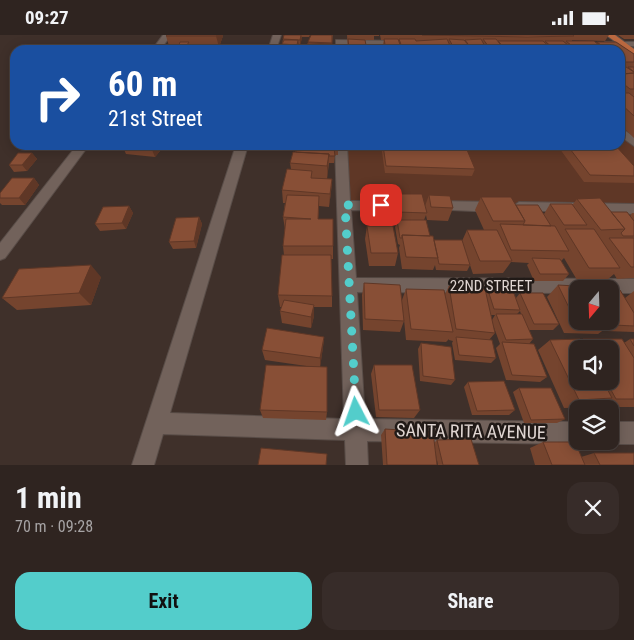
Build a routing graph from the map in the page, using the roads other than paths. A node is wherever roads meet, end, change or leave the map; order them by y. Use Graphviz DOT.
graph roads {
  1 [pos="610,35"];
  2 [pos="339,42"];
  3 [pos="408,43"];
  4 [pos="603,44"];
  5 [pos="623,44"];
  6 [pos="634,44"];
  7 [pos="78,150"];
  8 [pos="240,150"];
  9 [pos="341,150"];
  10 [pos="345,205"];
  11 [pos="634,209"];
  12 [pos="0,254"];
  13 [pos="348,285"];
  14 [pos="634,286"];
  15 [pos="154,423"];
  16 [pos="357,430"];
  17 [pos="569,433"];
  18 [pos="619,433"];
  19 [pos="634,433"];
  20 [pos="143,465"];
  21 [pos="357,465"];
  1 -- 5 [label="main road"];
  2 -- 3 [label="street"];
  4 -- 5 [label="street"];
  5 -- 6 [label="street"];
  7 -- 12 [label="street"];
  8 -- 15 [label="street"];
  9 -- 10 [label="street"];
  10 -- 11 [label="street"];
  10 -- 13 [label="street"];
  13 -- 14 [label="street, 22ND STREET"];
  13 -- 16 [label="street"];
  15 -- 16 [label="street, SANTA RITA AVENUE"];
  15 -- 20 [label="street"];
  16 -- 17 [label="street, SANTA RITA AVENUE"];
  16 -- 21 [label="street"];
  18 -- 19 [label="street"];
}
